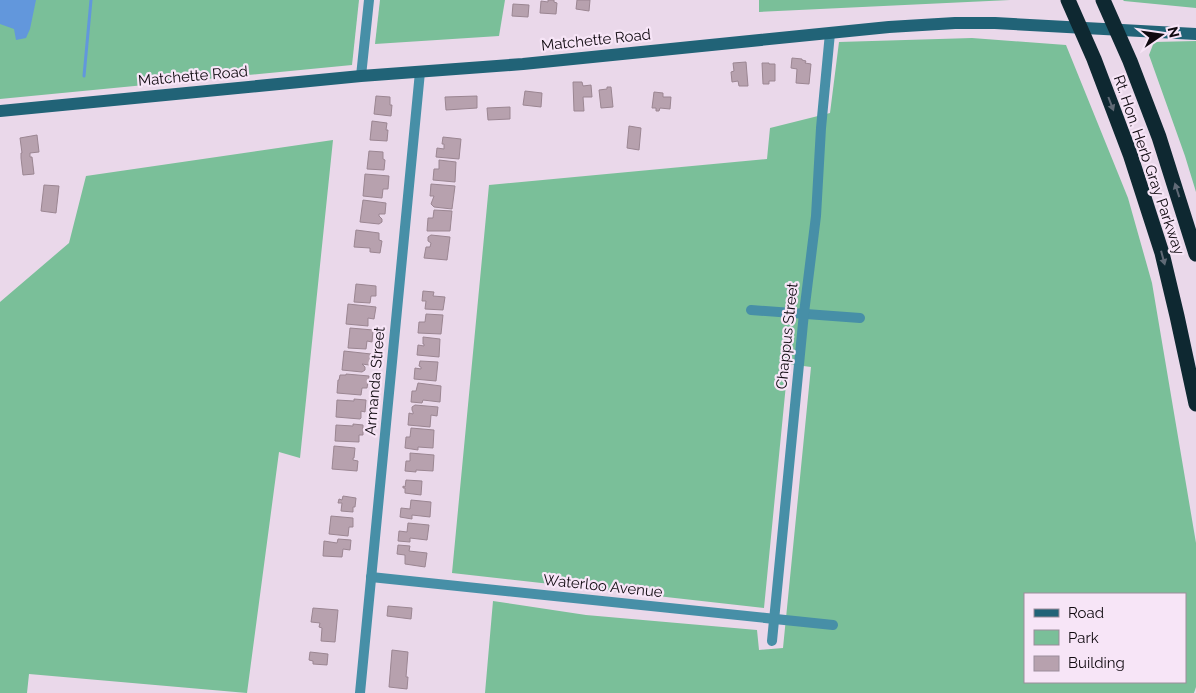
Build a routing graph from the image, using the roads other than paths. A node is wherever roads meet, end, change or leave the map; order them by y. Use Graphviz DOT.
graph roads {
  1 [pos="369,0"];
  2 [pos="1068,0"];
  3 [pos="1103,0"];
  4 [pos="830,34"];
  5 [pos="1196,34"];
  6 [pos="420,72"];
  7 [pos="361,76"];
  8 [pos="0,111"];
  9 [pos="1196,254"];
  10 [pos="751,310"];
  11 [pos="804,314"];
  12 [pos="860,318"];
  13 [pos="1196,404"];
  14 [pos="371,578"];
  15 [pos="774,618"];
  16 [pos="833,624"];
  17 [pos="772,641"];
  18 [pos="360,693"];
  1 -- 7 [label="street"];
  2 -- 13 [label="highway, Rt. Hon. Herb Gray Parkway, one-way"];
  9 -- 3 [label="highway, Rt. Hon. Herb Gray Parkway, one-way"];
  4 -- 5 [label="street, Matchette Road"];
  4 -- 6 [label="street, Matchette Road"];
  4 -- 11 [label="street, Chappus Street"];
  6 -- 7 [label="street, Matchette Road"];
  6 -- 14 [label="street, Armanda Street"];
  7 -- 8 [label="street, Matchette Road"];
  10 -- 11 [label="street"];
  11 -- 12 [label="street"];
  11 -- 15 [label="street, Chappus Street"];
  14 -- 15 [label="street, Waterloo Avenue"];
  14 -- 18 [label="street, Armanda Street"];
  15 -- 16 [label="street, Waterloo Avenue"];
  15 -- 17 [label="street, Chappus Street"];
}
